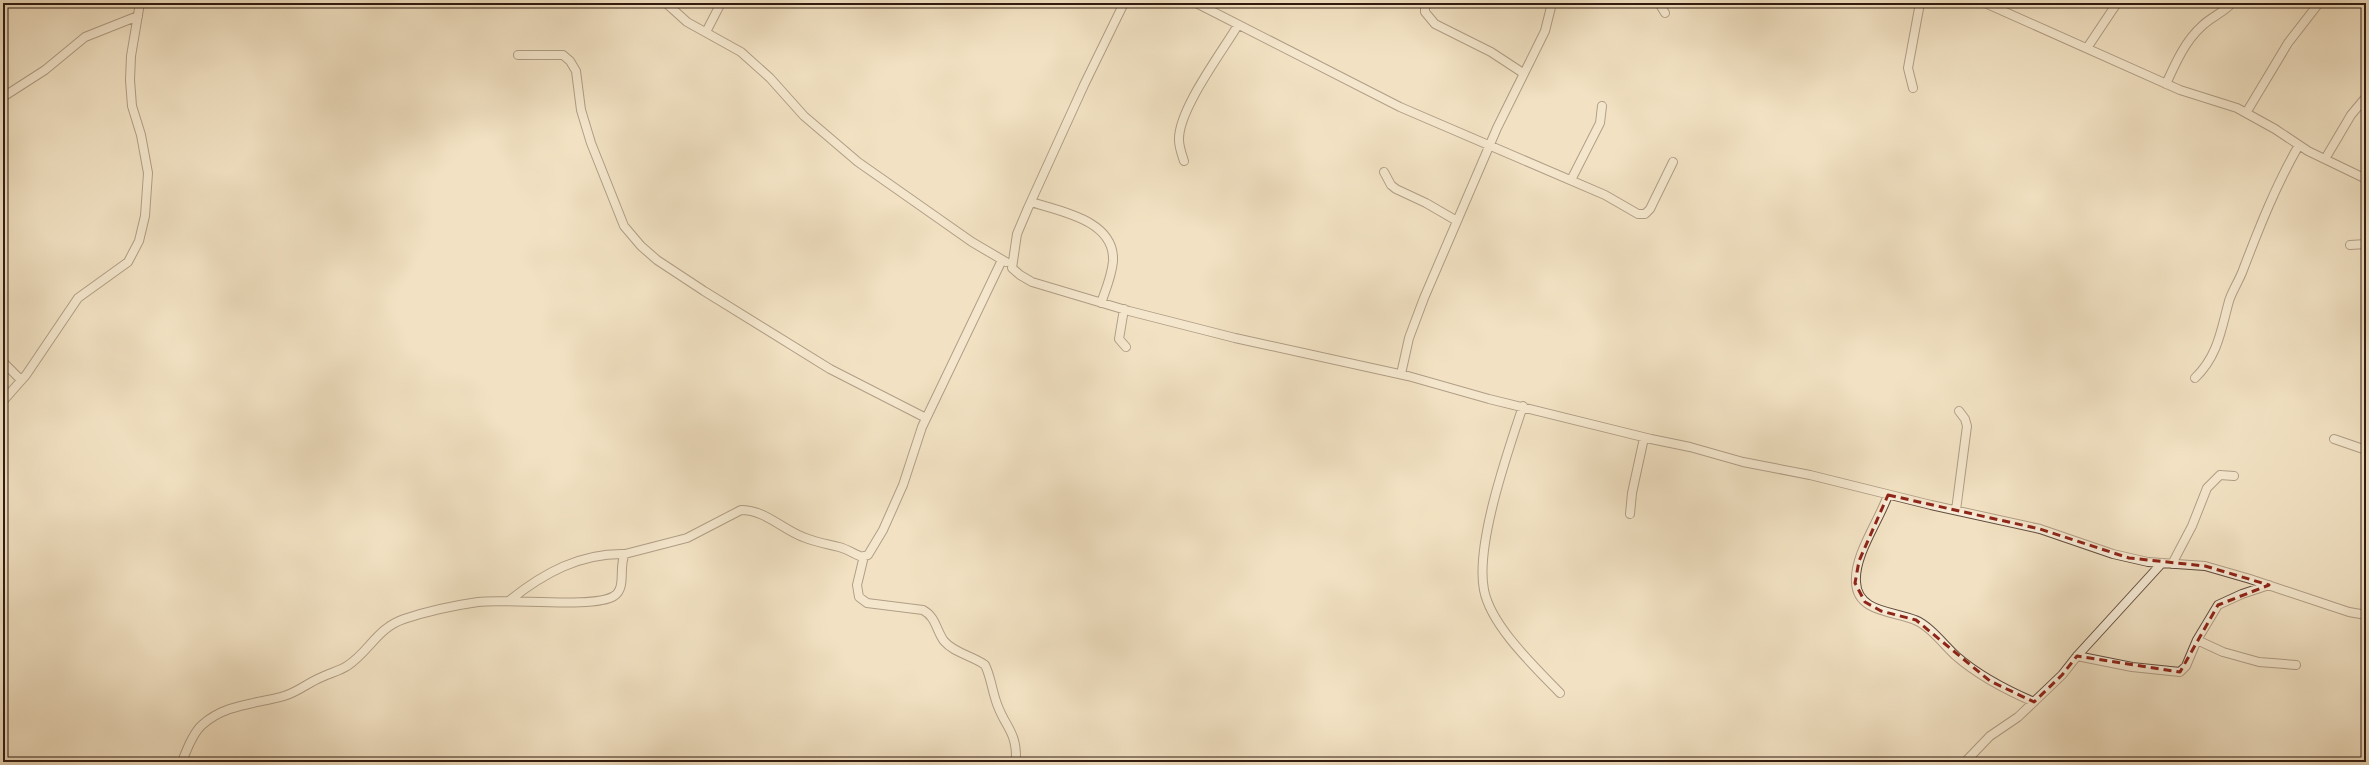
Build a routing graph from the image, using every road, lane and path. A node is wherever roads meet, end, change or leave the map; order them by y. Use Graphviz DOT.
graph roads {
  1 [pos="140,3"];
  2 [pos="666,3"];
  3 [pos="721,3"];
  4 [pos="1124,3"];
  5 [pos="1196,3"];
  6 [pos="1425,3"];
  7 [pos="1552,3"];
  8 [pos="1659,3"];
  9 [pos="1920,3"];
  10 [pos="1985,3"];
  11 [pos="2117,3"];
  12 [pos="2232,3"];
  13 [pos="2319,3"];
  14 [pos="1665,13"];
  15 [pos="138,16"];
  16 [pos="1238,25"];
  17 [pos="706,32"];
  18 [pos="2087,48"];
  19 [pos="518,55"];
  20 [pos="1523,73"];
  21 [pos="2166,84"];
  22 [pos="1913,88"];
  23 [pos="3,96"];
  24 [pos="2366,97"];
  25 [pos="1602,106"];
  26 [pos="2246,113"];
  27 [pos="1489,145"];
  28 [pos="2299,145"];
  29 [pos="2325,159"];
  30 [pos="1184,161"];
  31 [pos="1673,162"];
  32 [pos="1384,172"];
  33 [pos="2366,179"];
  34 [pos="1572,180"];
  35 [pos="1031,202"];
  36 [pos="1457,221"];
  37 [pos="2366,244"];
  38 [pos="2350,245"];
  39 [pos="1002,260"];
  40 [pos="1012,265"];
  41 [pos="1101,303"];
  42 [pos="1124,309"];
  43 [pos="1126,348"];
  44 [pos="3,362"];
  45 [pos="1401,374"];
  46 [pos="2195,378"];
  47 [pos="21,380"];
  48 [pos="3,401"];
  49 [pos="1523,406"];
  50 [pos="1958,411"];
  51 [pos="926,418"];
  52 [pos="1644,438"];
  53 [pos="2334,438"];
  54 [pos="2366,450"];
  55 [pos="2234,476"];
  56 [pos="1888,495"];
  57 [pos="1956,510"];
  58 [pos="1630,514"];
  59 [pos="625,554"];
  60 [pos="864,556"];
  61 [pos="2162,563"];
  62 [pos="2172,564"];
  63 [pos="2269,585"];
  64 [pos="510,600"];
  65 [pos="2366,615"];
  66 [pos="2197,640"];
  67 [pos="2077,656"];
  68 [pos="2296,665"];
  69 [pos="1560,693"];
  70 [pos="2034,702"];
  71 [pos="1016,761"];
  72 [pos="182,762"];
  73 [pos="1025,762"];
  74 [pos="1965,762"];
  1 -- 15 [label="street"];
  2 -- 17 [label="street"];
  3 -- 17 [label="street"];
  4 -- 35 [label="street"];
  5 -- 16 [label="street"];
  6 -- 20 [label="street"];
  7 -- 20 [label="street"];
  8 -- 14 [label="street"];
  9 -- 22 [label="street"];
  10 -- 18 [label="street"];
  11 -- 18 [label="street"];
  12 -- 21 [label="street"];
  13 -- 26 [label="street"];
  15 -- 23 [label="street"];
  15 -- 47 [label="street"];
  16 -- 27 [label="street"];
  16 -- 30 [label="street"];
  17 -- 39 [label="street"];
  18 -- 21 [label="street"];
  19 -- 51 [label="street"];
  20 -- 27 [label="street"];
  21 -- 26 [label="street"];
  24 -- 29 [label="street"];
  25 -- 34 [label="street"];
  26 -- 28 [label="street"];
  27 -- 34 [label="street"];
  27 -- 36 [label="street"];
  28 -- 29 [label="street"];
  28 -- 46 [label="street"];
  29 -- 33 [label="street"];
  31 -- 34 [label="street"];
  32 -- 36 [label="street"];
  35 -- 40 [label="street"];
  35 -- 41 [label="street"];
  36 -- 45 [label="street"];
  37 -- 38 [label="street"];
  39 -- 40 [label="street"];
  39 -- 51 [label="street"];
  40 -- 41 [label="street"];
  41 -- 42 [label="street"];
  42 -- 43 [label="street"];
  42 -- 45 [label="street"];
  44 -- 47 [label="street"];
  45 -- 49 [label="street"];
  47 -- 48 [label="street"];
  49 -- 52 [label="street"];
  49 -- 69 [label="street"];
  50 -- 57 [label="street"];
  51 -- 60 [label="street"];
  52 -- 56 [label="street"];
  52 -- 58 [label="street"];
  53 -- 54 [label="street"];
  55 -- 62 [label="street"];
  56 -- 57 [label="street"];
  56 -- 70 [label="street"];
  57 -- 61 [label="street"];
  59 -- 60 [label="street"];
  59 -- 64 [label="street"];
  59 -- 64 [label="street"];
  60 -- 71 [label="street"];
  61 -- 62 [label="street"];
  61 -- 67 [label="street"];
  62 -- 63 [label="street"];
  63 -- 65 [label="street"];
  63 -- 66 [label="street"];
  64 -- 72 [label="street"];
  66 -- 67 [label="street"];
  66 -- 68 [label="street"];
  67 -- 70 [label="street"];
  70 -- 74 [label="street"];
  71 -- 73 [label="street"];
}
